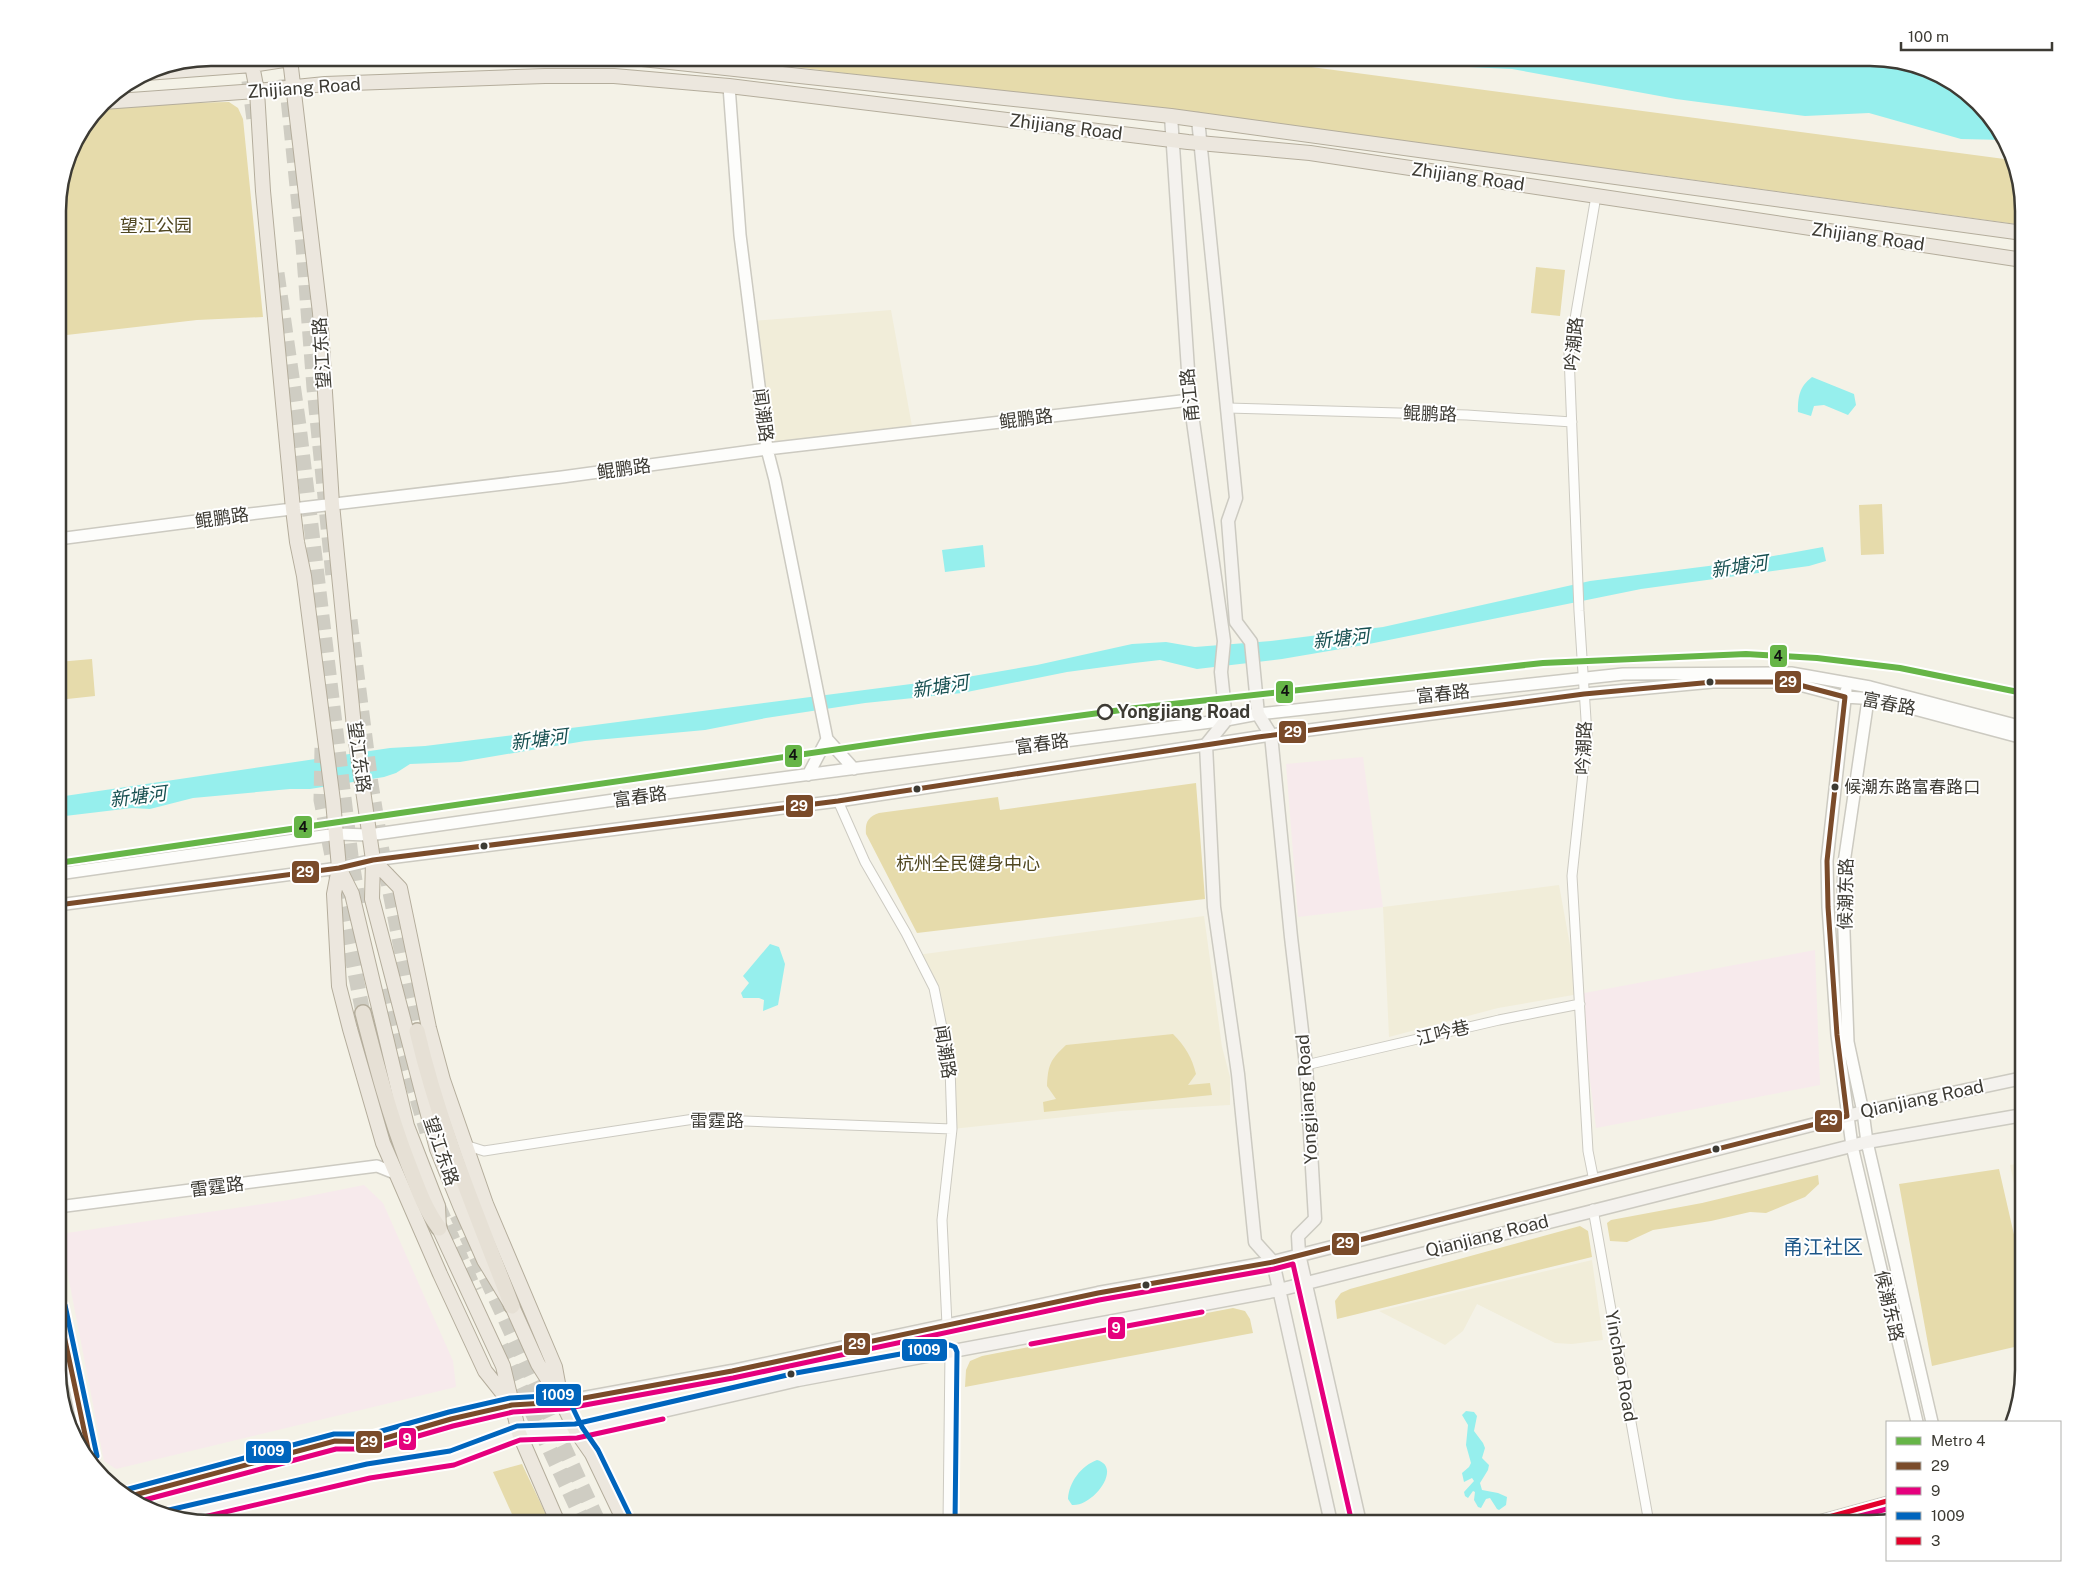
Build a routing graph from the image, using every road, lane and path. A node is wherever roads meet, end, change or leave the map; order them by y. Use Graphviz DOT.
graph roads {
  1 [pos="226,67"];
  2 [pos="252,67"];
  3 [pos="291,67"];
  4 [pos="736,67"];
  5 [pos="177,71"];
  6 [pos="294,86"];
  7 [pos="729,86"];
  8 [pos="257,91"];
  9 [pos="117,101"];
  10 [pos="1171,116"];
  11 [pos="1198,119"];
  12 [pos="1172,140"];
  13 [pos="1201,144"];
  14 [pos="1596,196"];
  15 [pos="2015,232"];
  16 [pos="2015,259"];
  17 [pos="1190,400"];
  18 [pos="1228,408"];
  19 [pos="1572,422"];
  20 [pos="767,449"];
  21 [pos="332,504"];
  22 [pos="293,509"];
  23 [pos="67,538"];
  24 [pos="1254,665"];
  25 [pos="1583,679"];
  26 [pos="1848,684"];
  27 [pos="1869,693"];
  28 [pos="1584,694"];
  29 [pos="1845,697"];
  30 [pos="1258,714"];
  31 [pos="1226,720"];
  32 [pos="2015,725"];
  33 [pos="1270,735"];
  34 [pos="2015,736"];
  35 [pos="827,739"];
  36 [pos="1206,745"];
  37 [pos="854,769"];
  38 [pos="808,775"];
  39 [pos="838,801"];
  40 [pos="337,834"];
  41 [pos="369,835"];
  42 [pos="373,860"];
  43 [pos="339,868"];
  44 [pos="67,873"];
  45 [pos="67,904"];
  46 [pos="1580,1004"];
  47 [pos="363,1013"];
  48 [pos="417,1031"];
  49 [pos="1306,1065"];
  50 [pos="2015,1080"];
  51 [pos="1863,1112"];
  52 [pos="1847,1116"];
  53 [pos="2015,1117"];
  54 [pos="952,1129"];
  55 [pos="1867,1142"];
  56 [pos="383,1143"];
  57 [pos="465,1145"];
  58 [pos="1852,1146"];
  59 [pos="484,1151"];
  60 [pos="377,1166"];
  61 [pos="472,1168"];
  62 [pos="397,1174"];
  63 [pos="1594,1181"];
  64 [pos="67,1206"];
  65 [pos="1593,1209"];
  66 [pos="439,1228"];
  67 [pos="1299,1254"];
  68 [pos="1273,1262"];
  69 [pos="1307,1282"];
  70 [pos="1279,1290"];
  71 [pos="512,1306"];
  72 [pos="947,1325"];
  73 [pos="67,1349"];
  74 [pos="950,1352"];
  75 [pos="562,1402"];
  76 [pos="512,1405"];
  77 [pos="1917,1421"];
  78 [pos="1932,1421"];
  79 [pos="576,1432"];
  80 [pos="519,1433"];
  81 [pos="87,1443"];
  82 [pos="137,1493"];
  83 [pos="1886,1501"];
  84 [pos="188,1513"];
  85 [pos="554,1515"];
  86 [pos="620,1515"];
  87 [pos="948,1515"];
  88 [pos="1329,1515"];
  89 [pos="1358,1515"];
  90 [pos="1647,1515"];
  91 [pos="1838,1515"];
  1 -- 5 [label="main road, Zhijiang Road"];
  2 -- 8 [label="main road, 望江东路"];
  3 -- 6 [label="main road, 望江东路"];
  4 -- 10 [label="main road, Zhijiang Road"];
  6 -- 7 [label="main road, Zhijiang Road"];
  6 -- 8 [label="main road, Zhijiang Road"];
  6 -- 21 [label="main road, 望江东路"];
  7 -- 12 [label="main road, Zhijiang Road"];
  7 -- 20 [label="street, 闻潮路"];
  8 -- 9 [label="main road, Zhijiang Road"];
  8 -- 22 [label="main road, 望江东路"];
  10 -- 11 [label="main road, Zhijiang Road"];
  10 -- 12 [label="main road, 甬江路"];
  11 -- 13 [label="main road, 甬江路"];
  11 -- 15 [label="main road, Zhijiang Road"];
  12 -- 13 [label="main road, Zhijiang Road"];
  12 -- 17 [label="main road, 甬江路"];
  13 -- 14 [label="main road, Zhijiang Road"];
  13 -- 18 [label="main road, 甬江路"];
  14 -- 16 [label="main road, Zhijiang Road"];
  14 -- 19 [label="street, 吟潮路"];
  17 -- 20 [label="street, 鲲鹏路"];
  17 -- 31 [label="main road, 甬江路"];
  18 -- 19 [label="street, 鲲鹏路"];
  18 -- 24 [label="main road, 甬江路"];
  19 -- 25 [label="street, 吟潮路"];
  20 -- 21 [label="street, 鲲鹏路"];
  20 -- 35 [label="street, 闻潮路"];
  21 -- 22 [label="street, 鲲鹏路"];
  21 -- 41 [label="main road, 望江东路"];
  22 -- 23 [label="street, 鲲鹏路"];
  22 -- 40 [label="main road, 望江东路"];
  24 -- 30 [label="main road, Yongjiang Road"];
  25 -- 26 [label="street, 富春路"];
  25 -- 28 [label="street, 吟潮路"];
  25 -- 30 [label="street, 富春路"];
  26 -- 27 [label="street, 富春路"];
  26 -- 29 [label="street, 候潮东路"];
  27 -- 29 [label="street, 富春路"];
  27 -- 32 [label="street, 富春路"];
  27 -- 34 [label="street, 富春路"];
  27 -- 51 [label="street, 候潮东路"];
  28 -- 29 [label="street, 富春路"];
  28 -- 33 [label="street, 富春路"];
  28 -- 46 [label="street, 吟潮路"];
  29 -- 52 [label="street, 候潮东路"];
  30 -- 31 [label="street, 富春路"];
  30 -- 33 [label="main road, Yongjiang Road"];
  31 -- 36 [label="main road"];
  31 -- 37 [label="street, 富春路"];
  33 -- 36 [label="street, 富春路"];
  33 -- 49 [label="main road, Yongjiang Road"];
  35 -- 37 [label="street"];
  35 -- 38 [label="street"];
  36 -- 39 [label="street, 富春路"];
  36 -- 68 [label="main road"];
  37 -- 38 [label="street, 富春路"];
  38 -- 41 [label="street, 富春路"];
  39 -- 42 [label="street, 富春路"];
  39 -- 54 [label="street, 闻潮路"];
  40 -- 41 [label="street, 富春路"];
  40 -- 43 [label="main road, 望江东路"];
  40 -- 44 [label="street, 富春路"];
  41 -- 42 [label="main road, 望江东路"];
  42 -- 43 [label="street, 富春路"];
  42 -- 57 [label="main road"];
  42 -- 71 [label="main road, 望江东路"];
  43 -- 45 [label="street, 富春路"];
  43 -- 56 [label="main road"];
  43 -- 66 [label="main road, 望江东路"];
  46 -- 49 [label="street, 江吟巷"];
  46 -- 63 [label="street, 吟潮路"];
  47 -- 66 [label="highway"];
  48 -- 71 [label="highway"];
  49 -- 67 [label="main road, Yongjiang Road"];
  50 -- 51 [label="main road, Qianjiang Road"];
  51 -- 52 [label="main road, Qianjiang Road"];
  51 -- 55 [label="street, 候潮东路"];
  52 -- 58 [label="street, 候潮东路"];
  52 -- 63 [label="main road, Qianjiang Road"];
  53 -- 55 [label="main road, Qianjiang Road"];
  54 -- 59 [label="street, 雷霆路"];
  54 -- 72 [label="street, 闻潮路"];
  55 -- 58 [label="main road, Qianjiang Road"];
  55 -- 78 [label="street, 候潮东路"];
  56 -- 60 [label="street"];
  56 -- 62 [label="main road"];
  57 -- 59 [label="street, 雷霆路"];
  57 -- 61 [label="main road"];
  58 -- 65 [label="main road, Qianjiang Road"];
  58 -- 77 [label="street, 候潮东路"];
  59 -- 61 [label="street"];
  60 -- 62 [label="street, 雷霆路"];
  60 -- 64 [label="street, 雷霆路"];
  61 -- 75 [label="main road"];
  62 -- 76 [label="main road"];
  63 -- 67 [label="main road, Qianjiang Road"];
  65 -- 69 [label="main road, Qianjiang Road"];
  65 -- 90 [label="street, Yinchao Road"];
  66 -- 76 [label="main road, 望江东路"];
  67 -- 68 [label="main road, Qianjiang Road"];
  67 -- 69 [label="main road, Yongjiang Road"];
  68 -- 70 [label="main road"];
  68 -- 72 [label="main road, Qianjiang Road"];
  69 -- 70 [label="main road, Qianjiang Road"];
  69 -- 89 [label="main road, Yongjiang Road"];
  70 -- 74 [label="main road, Qianjiang Road"];
  70 -- 88 [label="main road"];
  71 -- 75 [label="main road, 望江东路"];
  72 -- 75 [label="main road, Qianjiang Road"];
  73 -- 81 [label="street"];
  74 -- 79 [label="main road, Qianjiang Road"];
  74 -- 87 [label="street"];
  75 -- 76 [label="main road, Qianjiang Road"];
  75 -- 79 [label="main road, 望江东路"];
  76 -- 80 [label="main road, 望江东路"];
  76 -- 82 [label="main road, Qianjiang Road"];
  79 -- 80 [label="main road, Qianjiang Road"];
  79 -- 86 [label="main road, 望江东路"];
  80 -- 84 [label="main road, Qianjiang Road"];
  80 -- 85 [label="main road, 望江东路"];
  83 -- 91 [label="street"];
}
